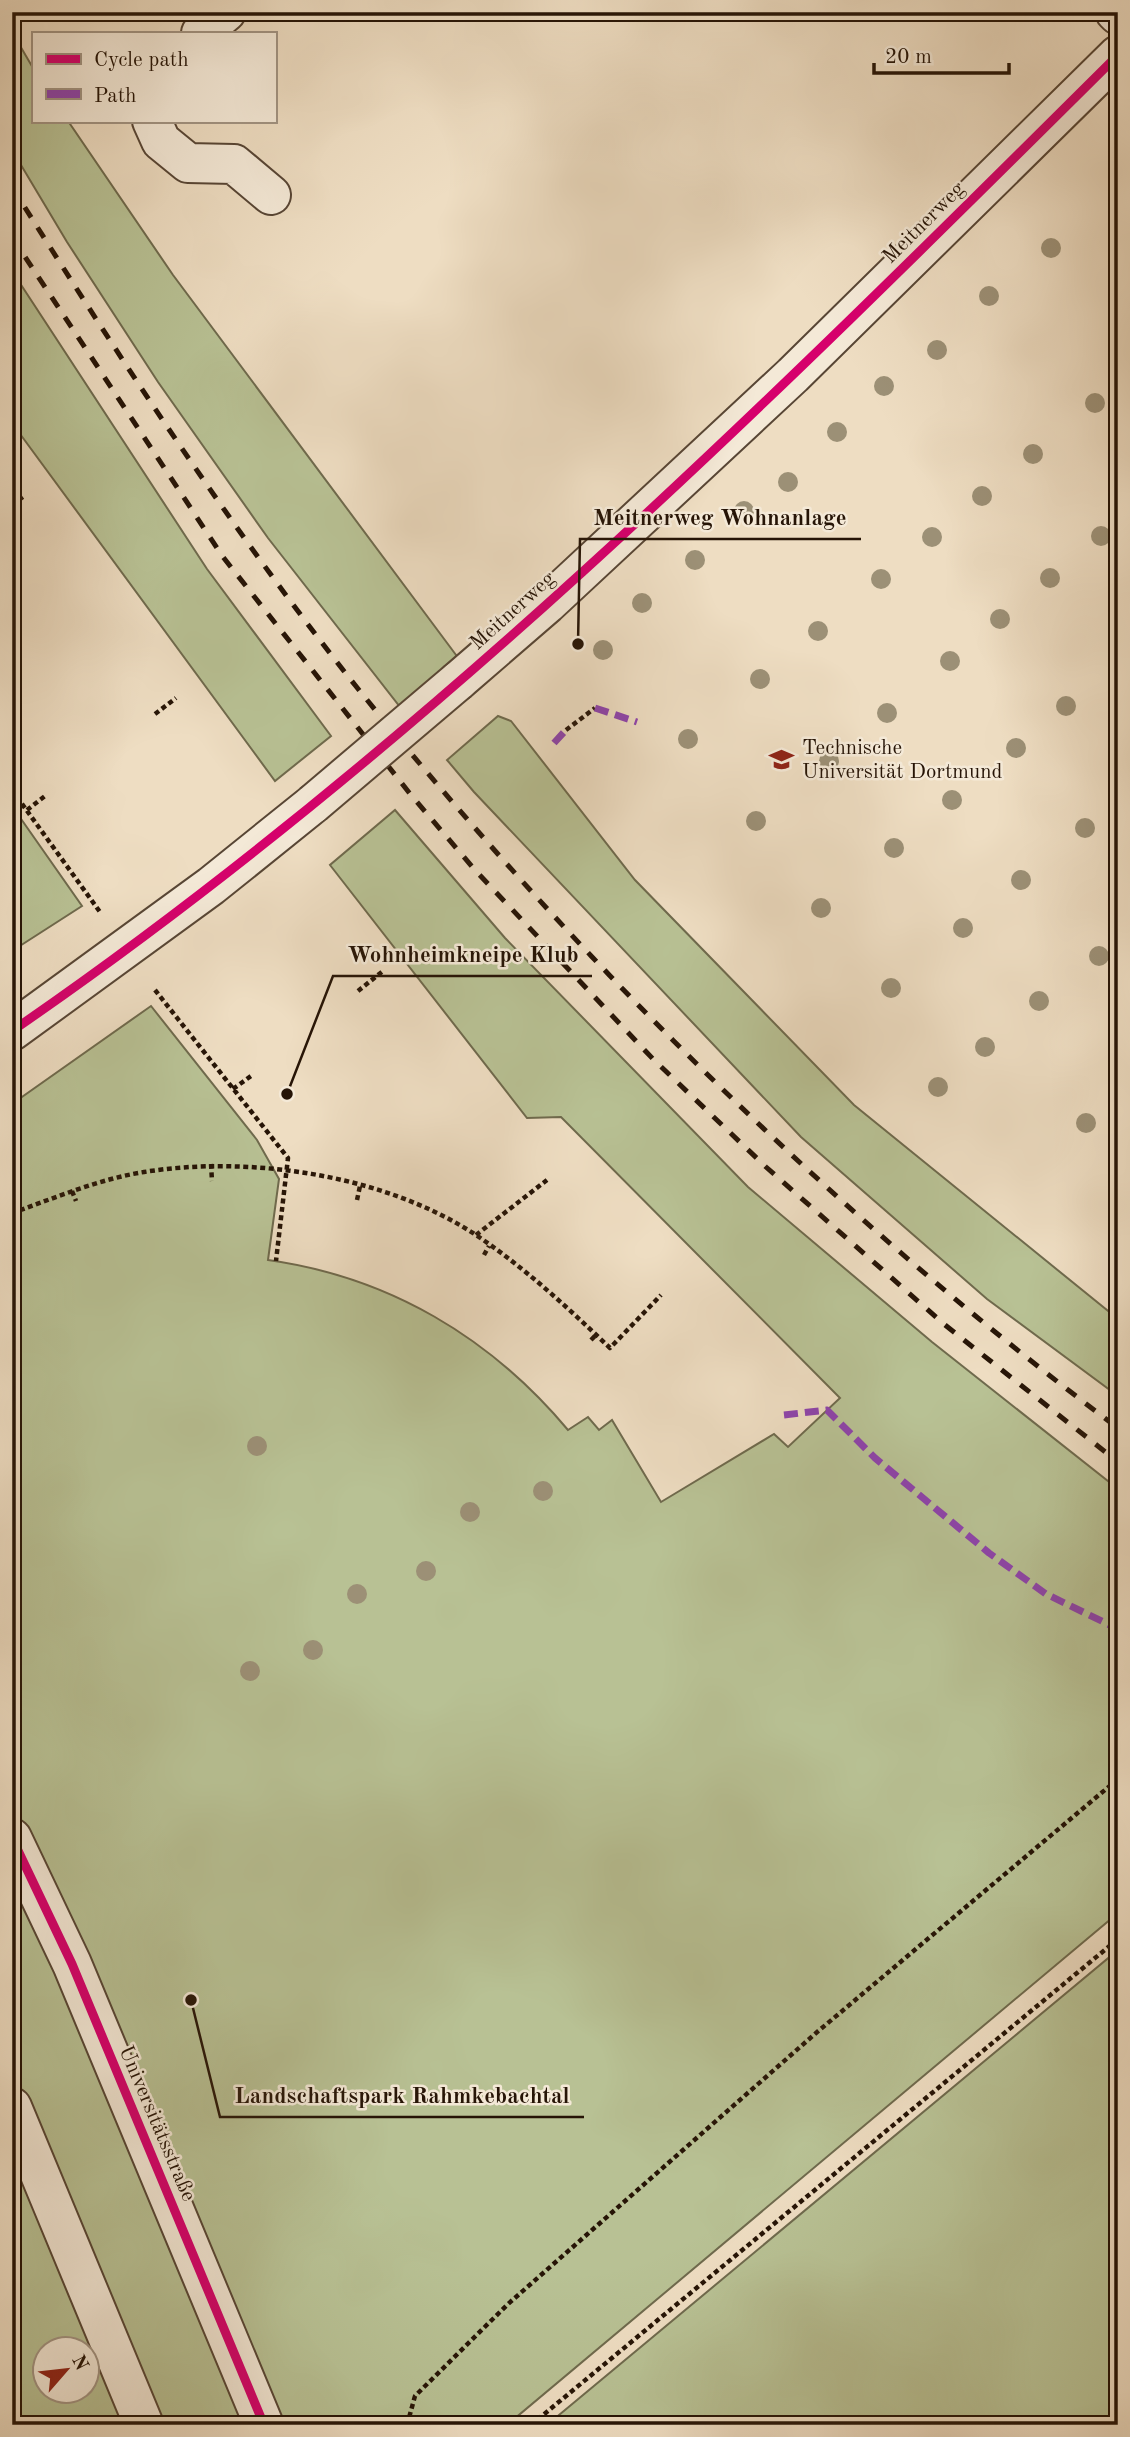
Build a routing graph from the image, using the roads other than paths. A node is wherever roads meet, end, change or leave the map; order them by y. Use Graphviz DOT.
graph roads {
  1 [pos="226,12"];
  2 [pos="202,32"];
  3 [pos="1118,55"];
  4 [pos="152,122"];
  5 [pos="271,195"];
  6 [pos="12,1031"];
  7 [pos="12,1838"];
  8 [pos="12,2107"];
  9 [pos="144,2425"];
  10 [pos="264,2425"];
  1 -- 2 [label="street"];
  3 -- 6 [label="street, Meitnerweg, bridge"];
  4 -- 5 [label="street"];
  7 -- 10 [label="street, Universitätsstraße"];
  8 -- 9 [label="street"];
}
